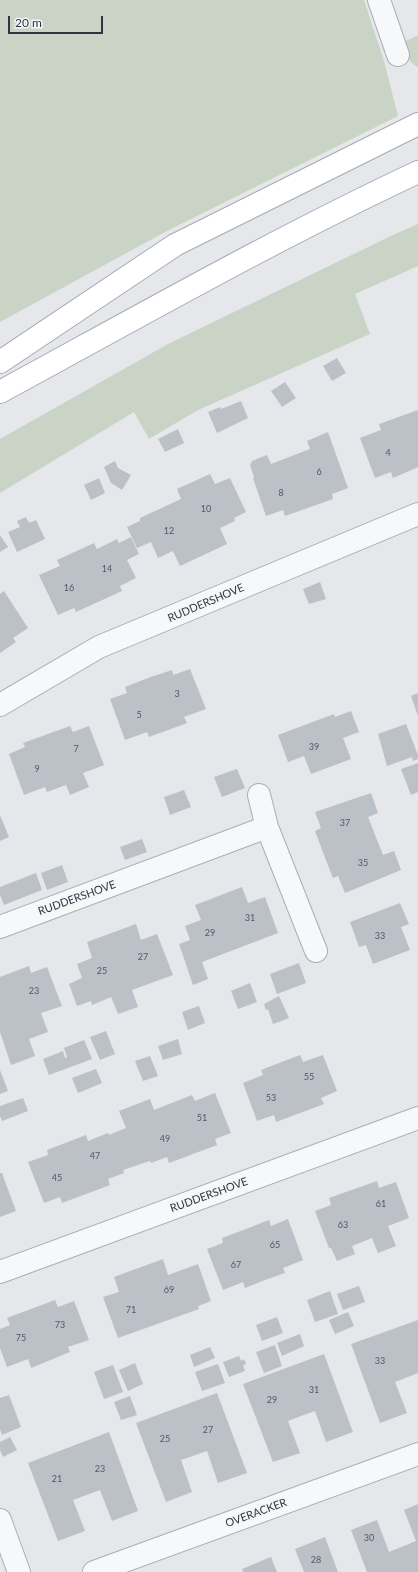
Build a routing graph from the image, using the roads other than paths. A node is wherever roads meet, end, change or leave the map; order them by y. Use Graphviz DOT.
graph roads {
  1 [pos="379,0"];
  2 [pos="398,55"];
  3 [pos="418,124"];
  4 [pos="418,172"];
  5 [pos="0,362"];
  6 [pos="0,392"];
  7 [pos="418,514"];
  8 [pos="0,705"];
  9 [pos="259,795"];
  10 [pos="267,828"];
  11 [pos="0,927"];
  12 [pos="316,951"];
  13 [pos="418,1118"];
  14 [pos="0,1272"];
  15 [pos="418,1454"];
  16 [pos="0,1520"];
  17 [pos="19,1572"];
  18 [pos="94,1572"];
  1 -- 2 [label="street"];
  3 -- 5 [label="main road"];
  4 -- 6 [label="main road"];
  7 -- 8 [label="street, RUDDERSHOVE"];
  9 -- 10 [label="street"];
  10 -- 11 [label="street, RUDDERSHOVE"];
  10 -- 12 [label="street"];
  13 -- 14 [label="street, RUDDERSHOVE"];
  15 -- 18 [label="street, OVERACKER"];
  16 -- 17 [label="street"];
}
